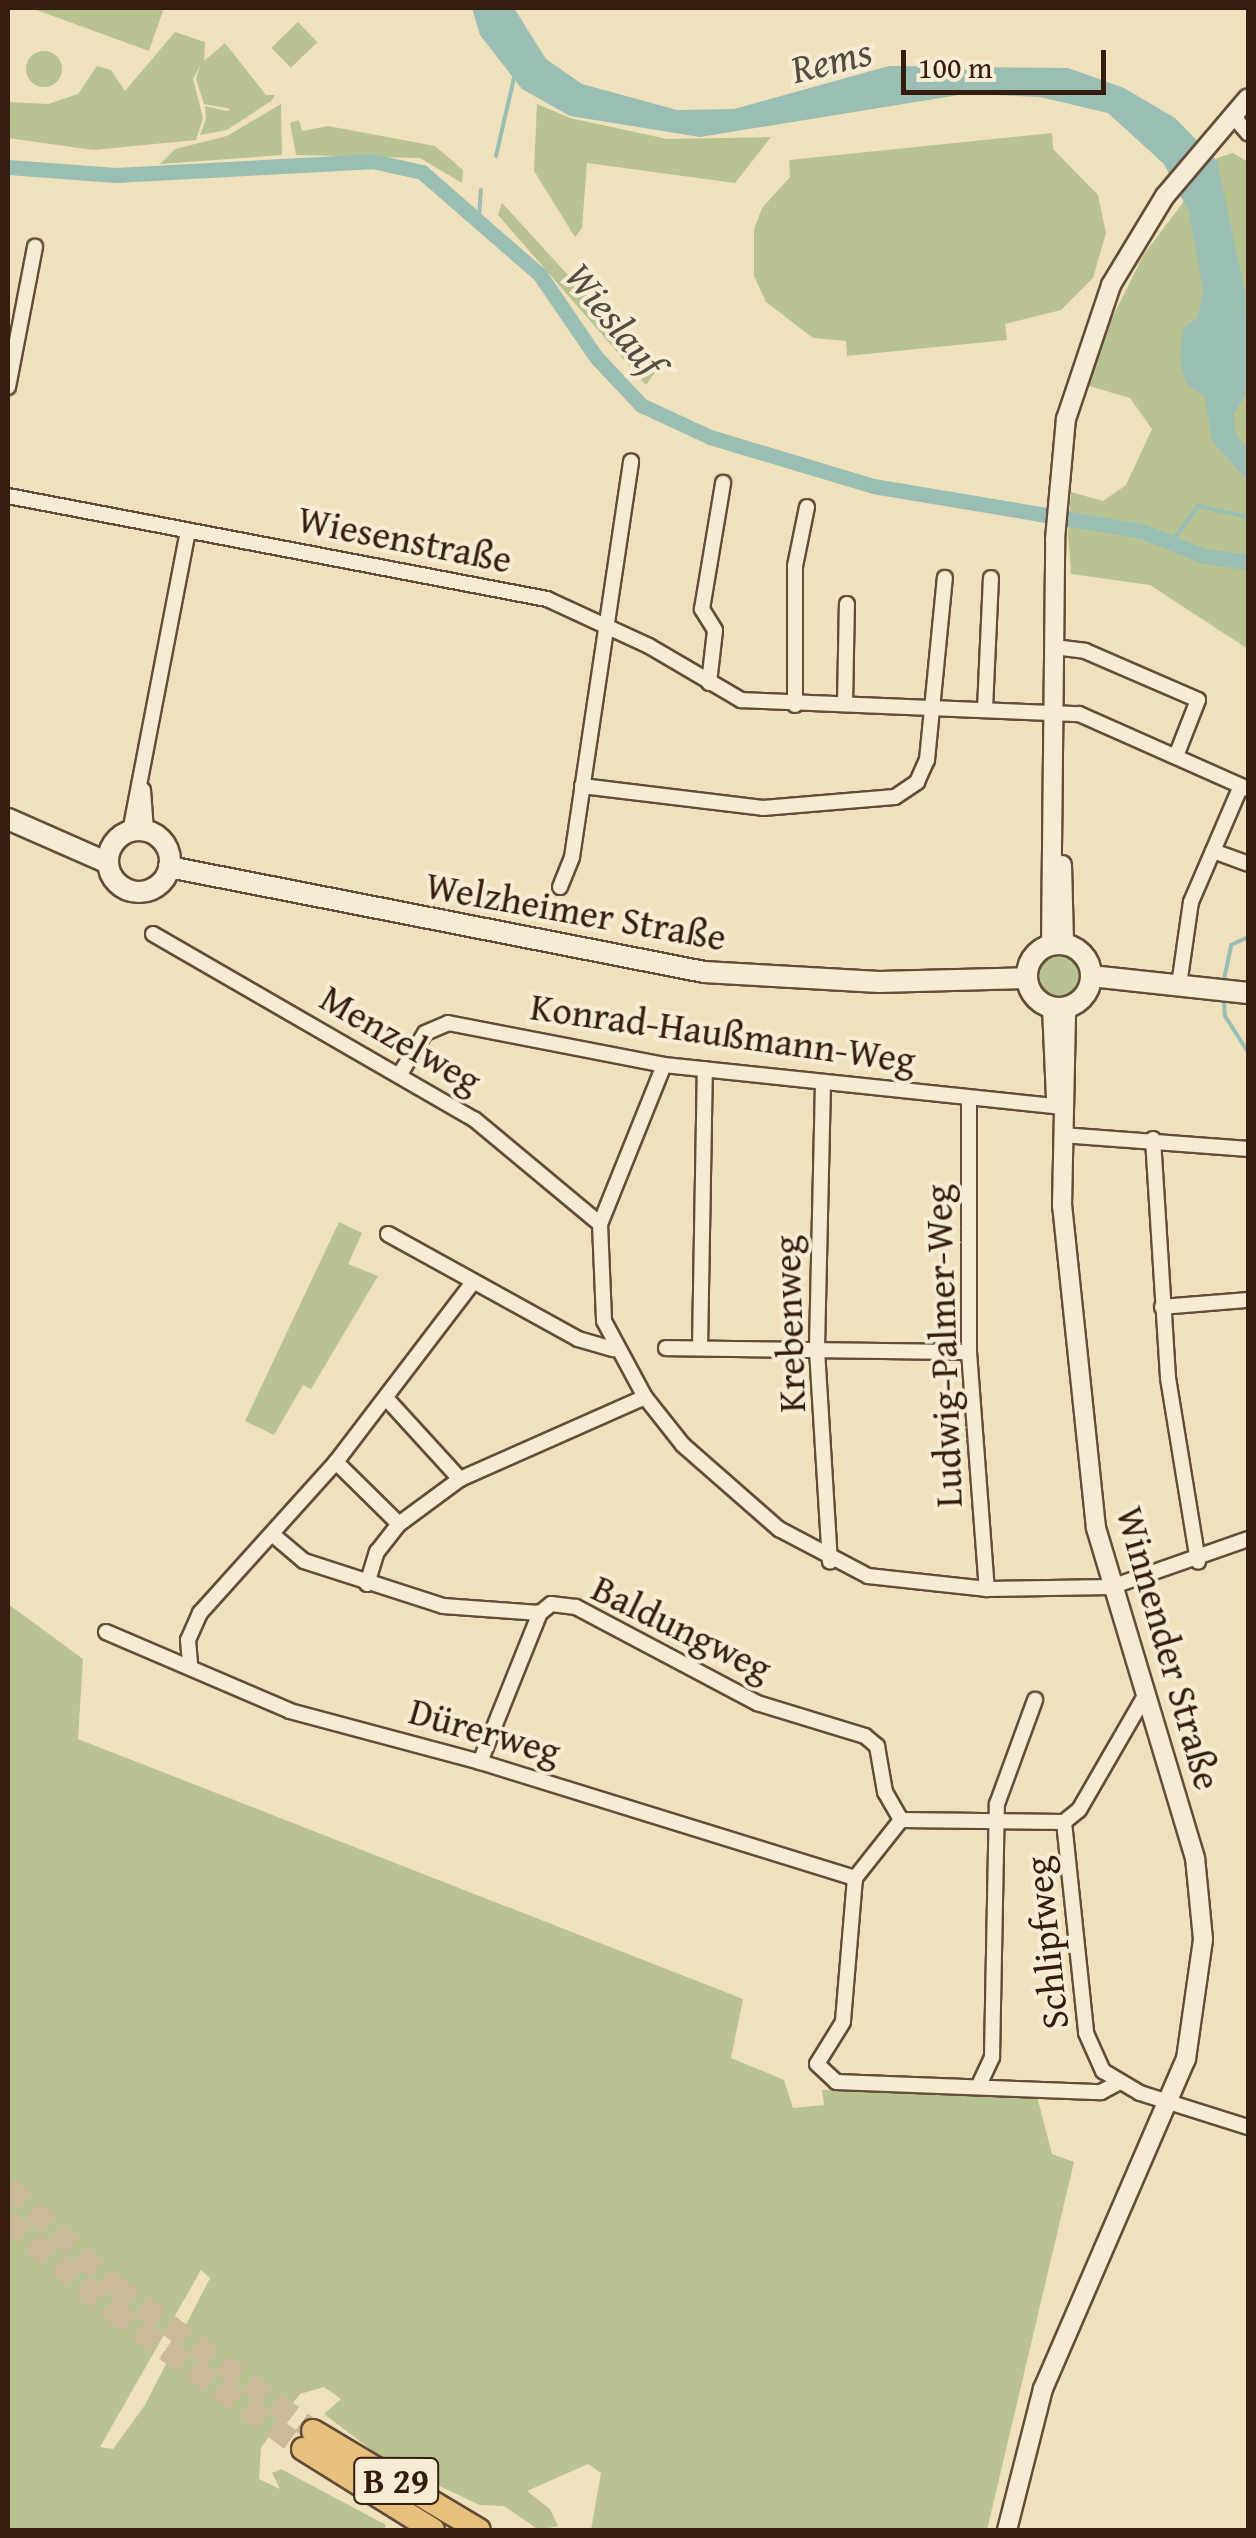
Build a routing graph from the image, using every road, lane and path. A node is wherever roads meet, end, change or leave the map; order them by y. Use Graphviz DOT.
graph roads {
  1 [pos="1248,98"];
  2 [pos="1228,122"];
  3 [pos="1248,133"];
  4 [pos="35,246"];
  5 [pos="8,387"];
  6 [pos="632,461"];
  7 [pos="722,483"];
  8 [pos="8,496"];
  9 [pos="806,508"];
  10 [pos="188,531"];
  11 [pos="945,578"];
  12 [pos="991,578"];
  13 [pos="847,604"];
  14 [pos="605,624"];
  15 [pos="1054,647"];
  16 [pos="709,684"];
  17 [pos="845,704"];
  18 [pos="794,705"];
  19 [pos="935,708"];
  20 [pos="985,709"];
  21 [pos="1053,712"];
  22 [pos="1176,756"];
  23 [pos="582,786"];
  24 [pos="1245,788"];
  25 [pos="8,819"];
  26 [pos="138,832"];
  27 [pos="1213,851"];
  28 [pos="109,855"];
  29 [pos="1248,864"];
  30 [pos="167,872"];
  31 [pos="560,886"];
  32 [pos="153,934"];
  33 [pos="1057,944"];
  34 [pos="1090,983"];
  35 [pos="1029,985"];
  36 [pos="1179,985"];
  37 [pos="1211,988"];
  38 [pos="1241,992"];
  39 [pos="1059,1007"];
  40 [pos="664,1065"];
  41 [pos="705,1069"];
  42 [pos="400,1074"];
  43 [pos="824,1083"];
  44 [pos="969,1100"];
  45 [pos="1061,1107"];
  46 [pos="1062,1135"];
  47 [pos="1153,1139"];
  48 [pos="1248,1149"];
  49 [pos="600,1224"];
  50 [pos="388,1234"];
  51 [pos="473,1282"];
  52 [pos="1248,1300"];
  53 [pos="1162,1307"];
  54 [pos="666,1348"];
  55 [pos="700,1348"];
  56 [pos="614,1349"];
  57 [pos="818,1350"];
  58 [pos="969,1352"];
  59 [pos="645,1397"];
  60 [pos="386,1398"];
  61 [pos="336,1462"];
  62 [pos="460,1479"];
  63 [pos="400,1524"];
  64 [pos="272,1534"];
  65 [pos="1248,1538"];
  66 [pos="830,1562"];
  67 [pos="1198,1562"];
  68 [pos="367,1584"];
  69 [pos="1111,1587"];
  70 [pos="987,1588"];
  71 [pos="540,1613"];
  72 [pos="106,1632"];
  73 [pos="190,1663"];
  74 [pos="1146,1694"];
  75 [pos="1035,1700"];
  76 [pos="480,1762"];
  77 [pos="901,1820"];
  78 [pos="997,1820"];
  79 [pos="1064,1822"];
  80 [pos="855,1878"];
  81 [pos="980,2083"];
  82 [pos="1118,2083"];
  83 [pos="1171,2105"];
  84 [pos="1248,2126"];
  85 [pos="434,2530"];
  86 [pos="480,2530"];
  87 [pos="1007,2530"];
  1 -- 2 [label="street"];
  2 -- 3 [label="street"];
  2 -- 15 [label="street"];
  4 -- 5 [label="street"];
  6 -- 14 [label="street"];
  7 -- 16 [label="street"];
  8 -- 10 [label="street, Wiesenstraße"];
  9 -- 18 [label="street"];
  10 -- 14 [label="street, Wiesenstraße"];
  10 -- 26 [label="street"];
  11 -- 19 [label="street"];
  12 -- 20 [label="street"];
  13 -- 17 [label="street"];
  14 -- 16 [label="street, Wiesenstraße"];
  14 -- 23 [label="street"];
  15 -- 21 [label="street"];
  15 -- 22 [label="street"];
  16 -- 18 [label="street, Wiesenstraße"];
  17 -- 18 [label="street, Wiesenstraße"];
  17 -- 19 [label="street, Wiesenstraße"];
  19 -- 20 [label="street, Wiesenstraße"];
  19 -- 23 [label="street"];
  20 -- 21 [label="street, Wiesenstraße"];
  21 -- 22 [label="street, Wiesenstraße"];
  21 -- 33 [label="street"];
  22 -- 24 [label="street, Wiesenstraße"];
  23 -- 31 [label="street"];
  24 -- 27 [label="street"];
  25 -- 28 [label="main road"];
  26 -- 28 [label="main road"];
  26 -- 30 [label="main road"];
  27 -- 29 [label="street"];
  27 -- 36 [label="street"];
  28 -- 30 [label="main road"];
  30 -- 35 [label="main road, Welzheimer Straße"];
  32 -- 42 [label="street, Menzelweg"];
  33 -- 34 [label="main road"];
  33 -- 35 [label="main road"];
  34 -- 36 [label="main road"];
  34 -- 37 [label="main road"];
  34 -- 39 [label="main road"];
  35 -- 39 [label="main road"];
  36 -- 37 [label="main road"];
  37 -- 38 [label="main road"];
  39 -- 45 [label="street, Winnender Straße"];
  40 -- 41 [label="street, Konrad-Haußmann-Weg"];
  40 -- 42 [label="street, Konrad-Haußmann-Weg"];
  40 -- 49 [label="street"];
  41 -- 43 [label="street, Konrad-Haußmann-Weg"];
  41 -- 55 [label="street"];
  42 -- 49 [label="street, Menzelweg"];
  43 -- 44 [label="street, Konrad-Haußmann-Weg"];
  43 -- 57 [label="street, Krebenweg"];
  44 -- 45 [label="street, Konrad-Haußmann-Weg"];
  44 -- 58 [label="street, Ludwig-Palmer-Weg"];
  45 -- 46 [label="street, Winnender Straße"];
  46 -- 47 [label="street"];
  46 -- 69 [label="street, Winnender Straße"];
  47 -- 48 [label="street"];
  47 -- 53 [label="street"];
  49 -- 56 [label="street"];
  50 -- 51 [label="street"];
  51 -- 56 [label="street"];
  51 -- 60 [label="street"];
  52 -- 53 [label="street"];
  53 -- 67 [label="street"];
  54 -- 55 [label="street"];
  55 -- 57 [label="street"];
  56 -- 59 [label="street"];
  57 -- 58 [label="street"];
  57 -- 66 [label="street, Krebenweg"];
  58 -- 70 [label="street, Ludwig-Palmer-Weg"];
  59 -- 62 [label="street"];
  59 -- 66 [label="street"];
  60 -- 61 [label="street"];
  60 -- 62 [label="street"];
  61 -- 63 [label="street"];
  61 -- 64 [label="street"];
  62 -- 63 [label="street"];
  63 -- 68 [label="street"];
  64 -- 68 [label="street, Baldungweg"];
  64 -- 73 [label="street"];
  65 -- 67 [label="street"];
  66 -- 70 [label="street"];
  67 -- 69 [label="street"];
  68 -- 71 [label="street, Baldungweg"];
  69 -- 70 [label="street"];
  69 -- 74 [label="street, Winnender Straße"];
  71 -- 76 [label="street"];
  71 -- 77 [label="street, Baldungweg"];
  72 -- 73 [label="street, Dürerweg"];
  73 -- 76 [label="street, Dürerweg"];
  74 -- 79 [label="street, Schlipfweg"];
  74 -- 83 [label="street, Winnender Straße"];
  75 -- 78 [label="street"];
  76 -- 80 [label="street, Dürerweg"];
  77 -- 78 [label="street"];
  77 -- 80 [label="street"];
  78 -- 79 [label="street"];
  78 -- 81 [label="street"];
  79 -- 82 [label="street, Schlipfweg"];
  80 -- 81 [label="street"];
  81 -- 82 [label="street"];
  82 -- 83 [label="street"];
  83 -- 84 [label="street"];
  83 -- 87 [label="street, Winnender Straße"];
  85 -- 86 [label="highway, B 29"];
}
